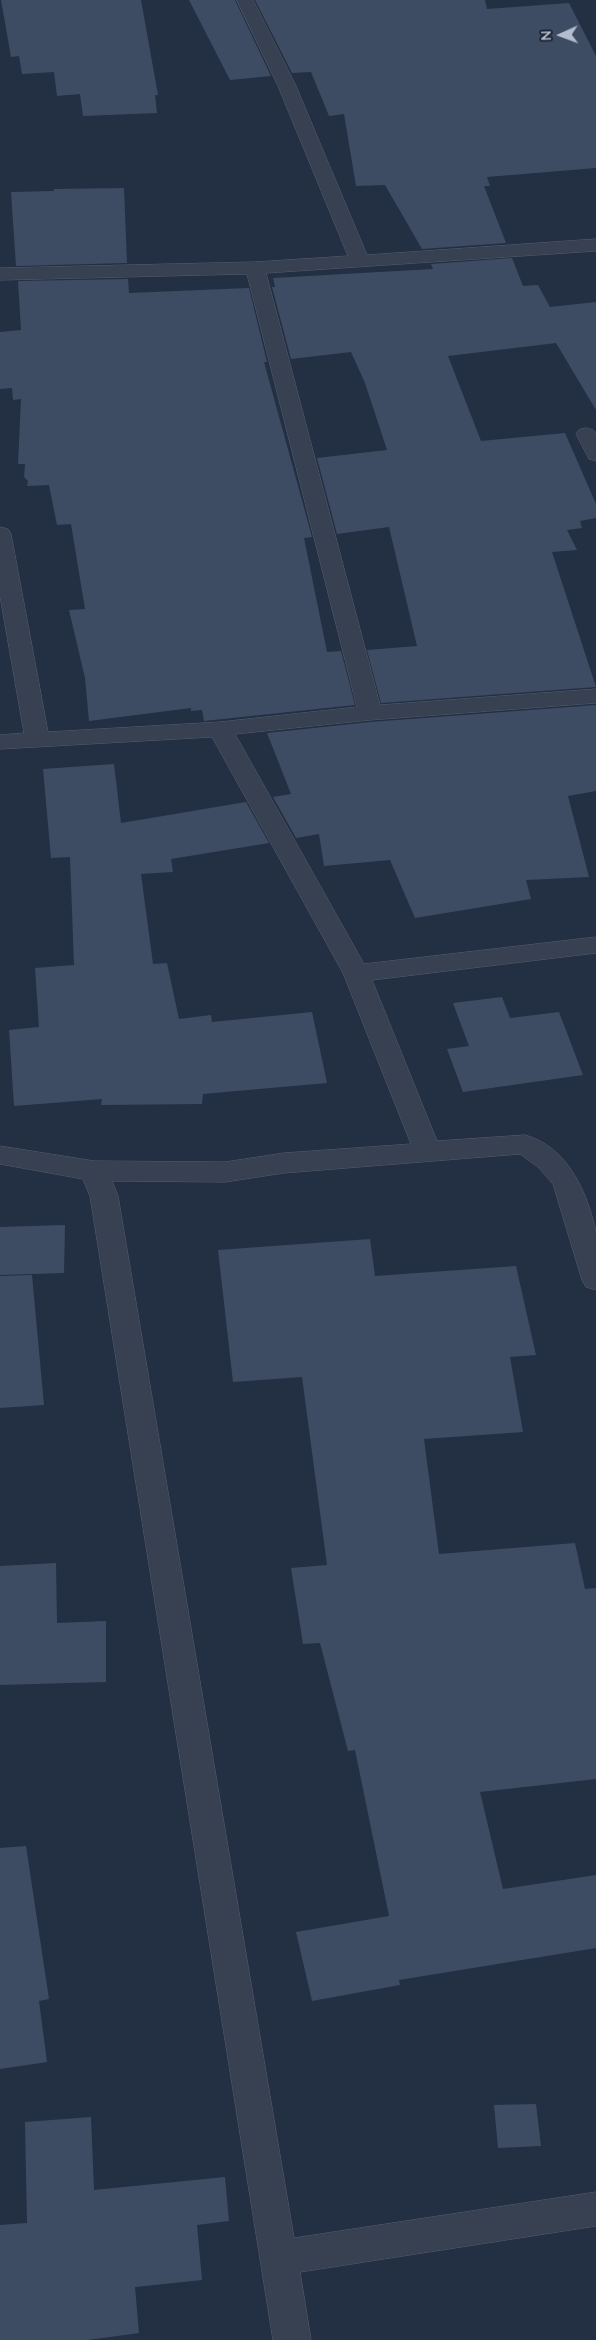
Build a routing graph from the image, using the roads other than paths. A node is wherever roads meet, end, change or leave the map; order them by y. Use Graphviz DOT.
graph roads {
  1 [pos="245,0"];
  2 [pos="596,245"];
  3 [pos="360,262"];
  4 [pos="255,268"];
  5 [pos="0,274"];
  6 [pos="586,434"];
  7 [pos="596,454"];
  8 [pos="0,534"];
  9 [pos="596,696"];
  10 [pos="370,713"];
  11 [pos="220,729"];
  12 [pos="37,739"];
  13 [pos="0,742"];
  14 [pos="596,945"];
  15 [pos="356,973"];
  16 [pos="428,1152"];
  17 [pos="0,1155"];
  18 [pos="94,1170"];
  19 [pos="596,1280"];
  20 [pos="596,2209"];
  21 [pos="279,2258"];
  22 [pos="292,2340"];
  1 -- 3 [label="street"];
  2 -- 3 [label="street"];
  3 -- 4 [label="street"];
  4 -- 5 [label="street"];
  4 -- 10 [label="street"];
  6 -- 7 [label="street"];
  8 -- 12 [label="street"];
  9 -- 10 [label="street"];
  10 -- 11 [label="street"];
  11 -- 12 [label="street"];
  11 -- 15 [label="street"];
  12 -- 13 [label="street"];
  14 -- 15 [label="street"];
  15 -- 16 [label="street"];
  16 -- 18 [label="street"];
  16 -- 19 [label="street"];
  17 -- 18 [label="street"];
  18 -- 21 [label="street"];
  20 -- 21 [label="street"];
  21 -- 22 [label="street"];
}
